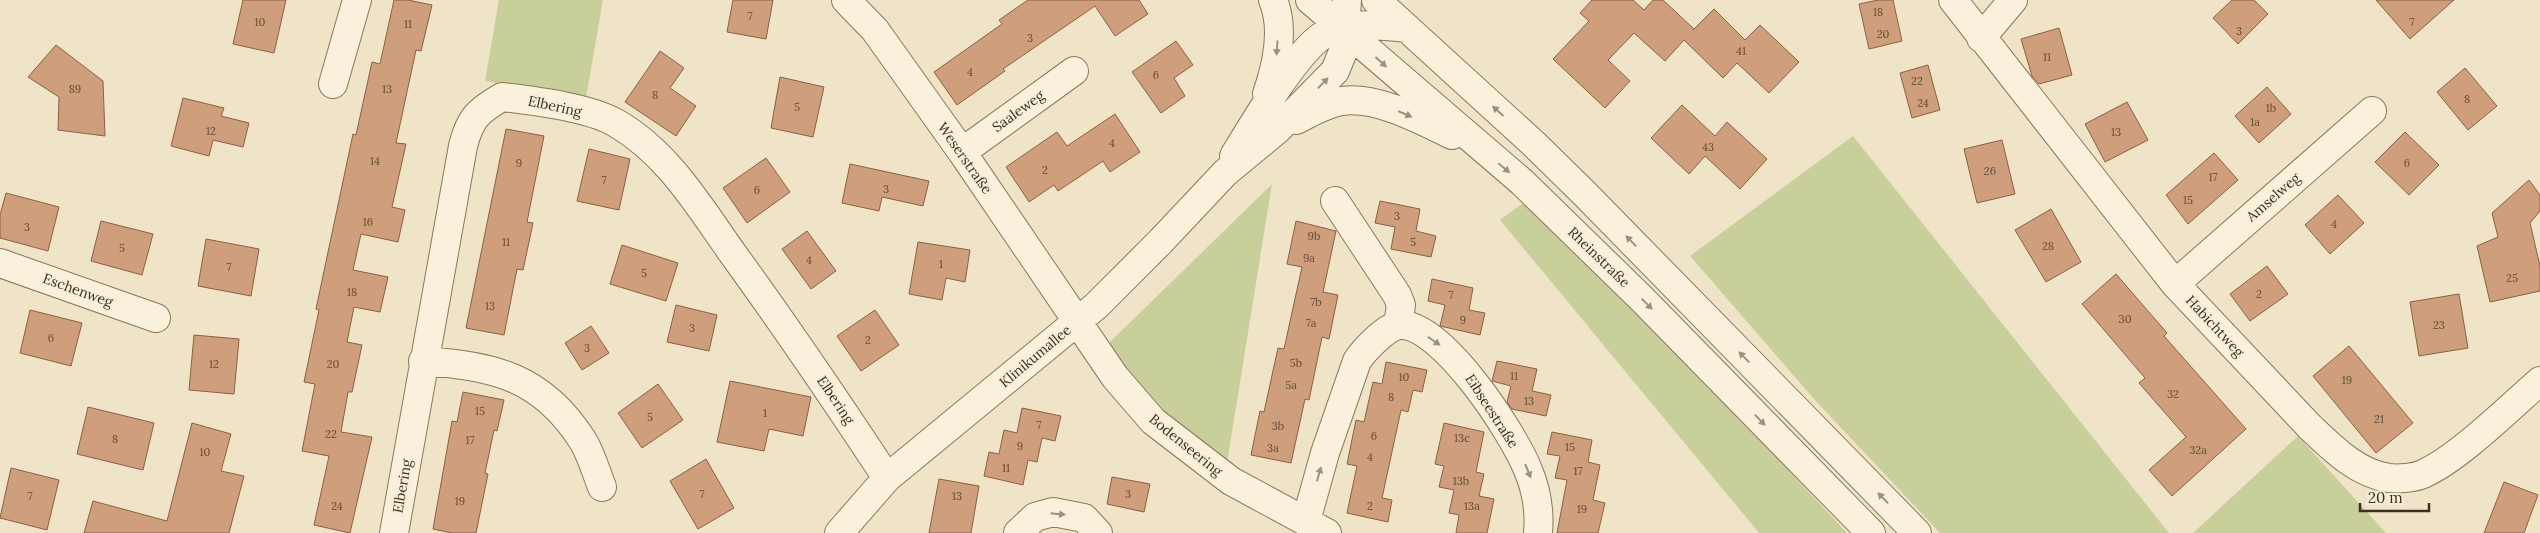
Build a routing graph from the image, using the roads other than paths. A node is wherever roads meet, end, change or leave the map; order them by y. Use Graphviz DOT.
graph roads {
  1 [pos="357,0"];
  2 [pos="846,0"];
  3 [pos="1272,0"];
  4 [pos="1310,0"];
  5 [pos="1347,0"];
  6 [pos="1376,0"];
  7 [pos="1953,0"];
  8 [pos="2013,0"];
  9 [pos="1407,28"];
  10 [pos="1345,29"];
  11 [pos="1981,38"];
  12 [pos="1074,71"];
  13 [pos="334,84"];
  14 [pos="2372,111"];
  15 [pos="1269,120"];
  16 [pos="1481,148"];
  17 [pos="962,152"];
  18 [pos="1334,201"];
  19 [pos="0,263"];
  20 [pos="2175,284"];
  21 [pos="156,318"];
  22 [pos="1077,322"];
  23 [pos="1398,325"];
  24 [pos="423,361"];
  25 [pos="2540,382"];
  26 [pos="887,478"];
  27 [pos="602,487"];
  28 [pos="1316,527"];
  29 [pos="394,533"];
  30 [pos="839,533"];
  31 [pos="1018,533"];
  32 [pos="1098,533"];
  33 [pos="1538,533"];
  34 [pos="1871,533"];
  35 [pos="1917,533"];
  1 -- 13 [label="street"];
  2 -- 17 [label="street, Weserstraße"];
  3 -- 15 [label="street, Klinikumallee, one-way"];
  4 -- 10 [label="street, Rheinstraße"];
  5 -- 10 [label="street, Klinikumallee"];
  6 -- 9 [label="street"];
  7 -- 11 [label="street, Habichtweg"];
  8 -- 11 [label="street"];
  9 -- 10 [label="street"];
  35 -- 9 [label="street, one-way"];
  10 -- 15 [label="street, Klinikumallee"];
  10 -- 16 [label="street, Rheinstraße, one-way"];
  11 -- 20 [label="street, Habichtweg"];
  12 -- 17 [label="street, Saaleweg"];
  14 -- 20 [label="street, Amselweg"];
  15 -- 16 [label="street, one-way"];
  15 -- 22 [label="street, Klinikumallee"];
  16 -- 34 [label="street, Rheinstraße, one-way"];
  17 -- 22 [label="street, Weserstraße"];
  18 -- 23 [label="street"];
  19 -- 21 [label="street, Eschenweg"];
  20 -- 25 [label="street, Habichtweg"];
  22 -- 26 [label="street, Klinikumallee"];
  22 -- 28 [label="street, Bodenseering"];
  28 -- 23 [label="street, one-way"];
  23 -- 33 [label="street, Eibseestraße, one-way"];
  24 -- 26 [label="street, Elbering"];
  24 -- 27 [label="street"];
  24 -- 29 [label="street, Elbering"];
  26 -- 30 [label="street, Klinikumallee"];
  31 -- 32 [label="street, one-way"];
}
